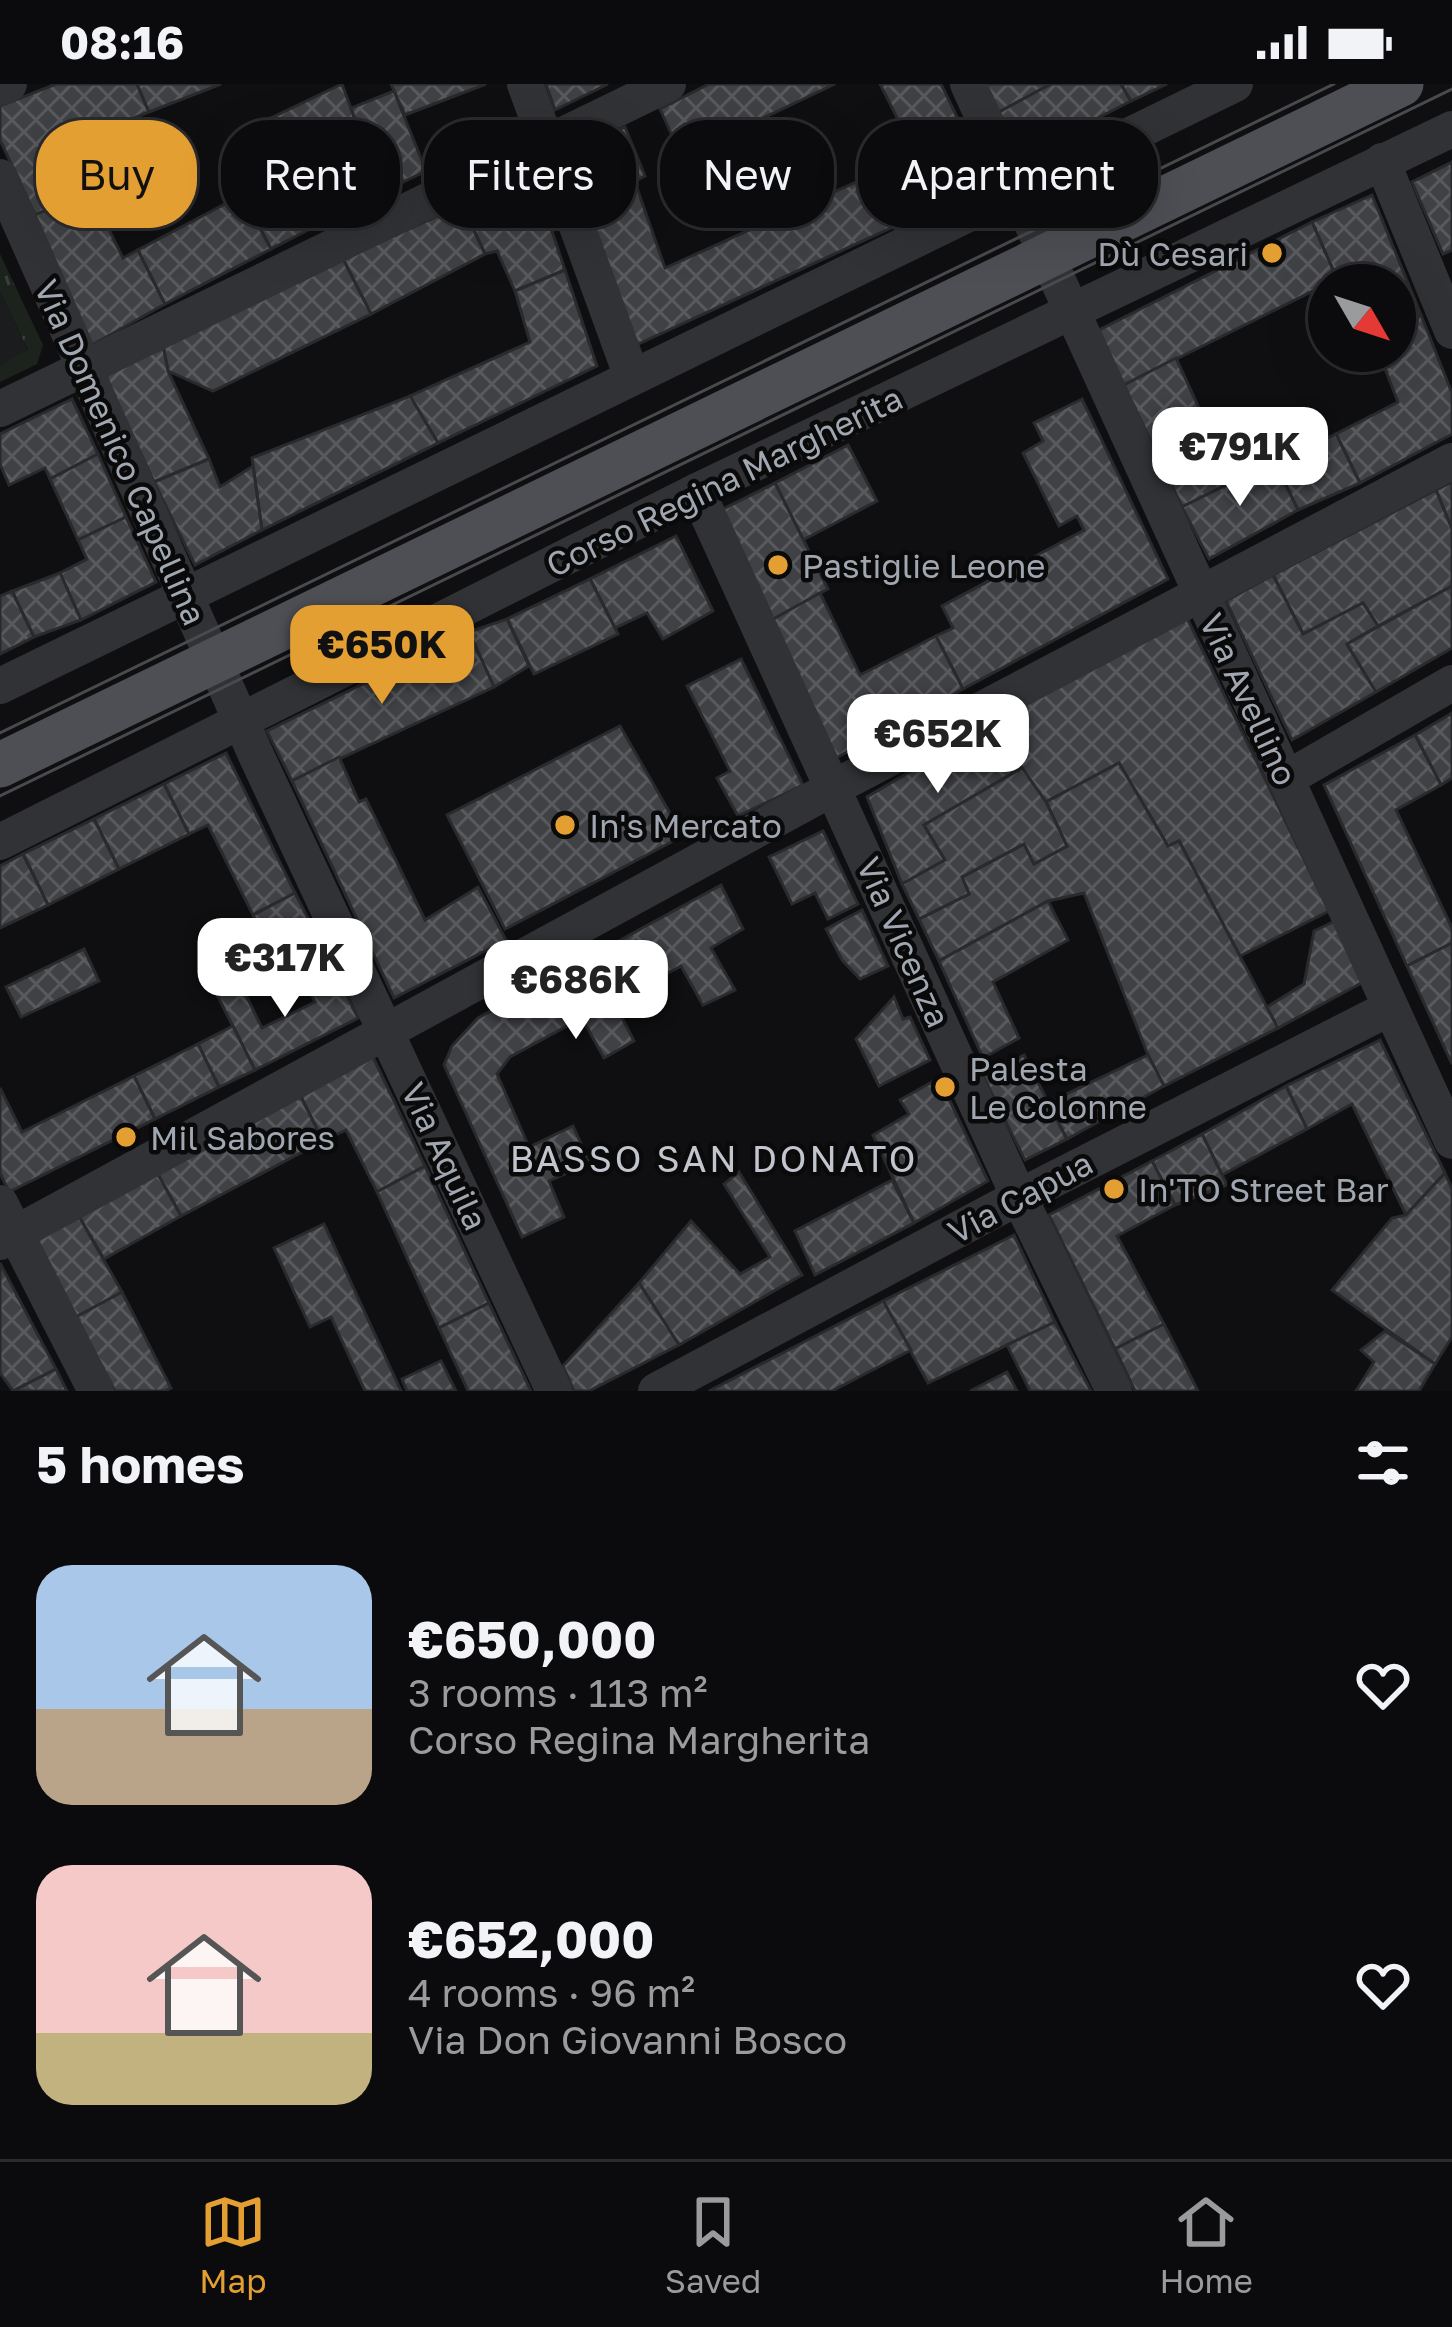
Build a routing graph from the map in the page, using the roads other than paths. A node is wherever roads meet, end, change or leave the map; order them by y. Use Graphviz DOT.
graph roads {
  1 [pos="9,84"];
  2 [pos="525,84"];
  3 [pos="668,84"];
  4 [pos="968,84"];
  5 [pos="1235,84"];
  6 [pos="1401,84"];
  7 [pos="0,88"];
  8 [pos="537,120"];
  9 [pos="592,120"];
  10 [pos="985,120"];
  11 [pos="1158,121"];
  12 [pos="1452,129"];
  13 [pos="1382,161"];
  14 [pos="0,177"];
  15 [pos="424,202"];
  16 [pos="576,228"];
  17 [pos="937,228"];
  18 [pos="1035,228"];
  19 [pos="1048,256"];
  20 [pos="1074,310"];
  21 [pos="1452,331"];
  22 [pos="83,370"];
  23 [pos="632,377"];
  24 [pos="0,410"];
  25 [pos="1452,461"];
  26 [pos="697,491"];
  27 [pos="1199,593"];
  28 [pos="187,595"];
  29 [pos="214,660"];
  30 [pos="1452,683"];
  31 [pos="0,686"];
  32 [pos="242,722"];
  33 [pos="0,765"];
  34 [pos="1286,779"];
  35 [pos="835,787"];
  36 [pos="0,842"];
  37 [pos="1388,1010"];
  38 [pos="389,1034"];
  39 [pos="1452,1141"];
  40 [pos="1019,1197"];
  41 [pos="5,1226"];
  42 [pos="95,1391"];
  43 [pos="554,1391"];
  44 [pos="656,1391"];
  45 [pos="1114,1391"];
  1 -- 7 [label="street"];
  2 -- 8 [label="street"];
  3 -- 9 [label="street"];
  4 -- 10 [label="street, Via Avellino"];
  5 -- 11 [label="street"];
  6 -- 19 [label="main road, Corso Regina Margherita"];
  12 -- 13 [label="street, Corso Regina Margherita"];
  13 -- 20 [label="street, Corso Regina Margherita"];
  13 -- 21 [label="street"];
  14 -- 22 [label="street, Via Domenico Capellina"];
  15 -- 22 [label="street"];
  16 -- 23 [label="street"];
  17 -- 23 [label="street"];
  18 -- 19 [label="street, Via Avellino"];
  19 -- 20 [label="street, Via Avellino"];
  19 -- 29 [label="main road, Corso Regina Margherita"];
  20 -- 26 [label="street, Corso Regina Margherita"];
  20 -- 27 [label="street, Via Avellino"];
  22 -- 24 [label="street"];
  22 -- 28 [label="street, Via Domenico Capellina"];
  23 -- 28 [label="street"];
  25 -- 27 [label="street"];
  26 -- 32 [label="street, Corso Regina Margherita"];
  26 -- 35 [label="street, Via Vicenza"];
  27 -- 34 [label="street, Via Avellino"];
  27 -- 35 [label="street"];
  28 -- 29 [label="street, Via Domenico Capellina"];
  28 -- 31 [label="street"];
  29 -- 32 [label="street, Via Aquila"];
  29 -- 33 [label="main road, Corso Regina Margherita"];
  30 -- 34 [label="street"];
  32 -- 36 [label="street, Corso Regina Margherita"];
  32 -- 38 [label="street, Via Aquila"];
  34 -- 37 [label="street, Via Avellino"];
  35 -- 38 [label="street"];
  35 -- 40 [label="street, Via Vicenza"];
  37 -- 39 [label="street, Via Avellino"];
  37 -- 40 [label="street, Via Capua"];
  38 -- 41 [label="street"];
  38 -- 43 [label="street, Via Aquila"];
  40 -- 44 [label="street, Via Capua"];
  40 -- 45 [label="street, Via Vicenza"];
  41 -- 42 [label="street"];
}
